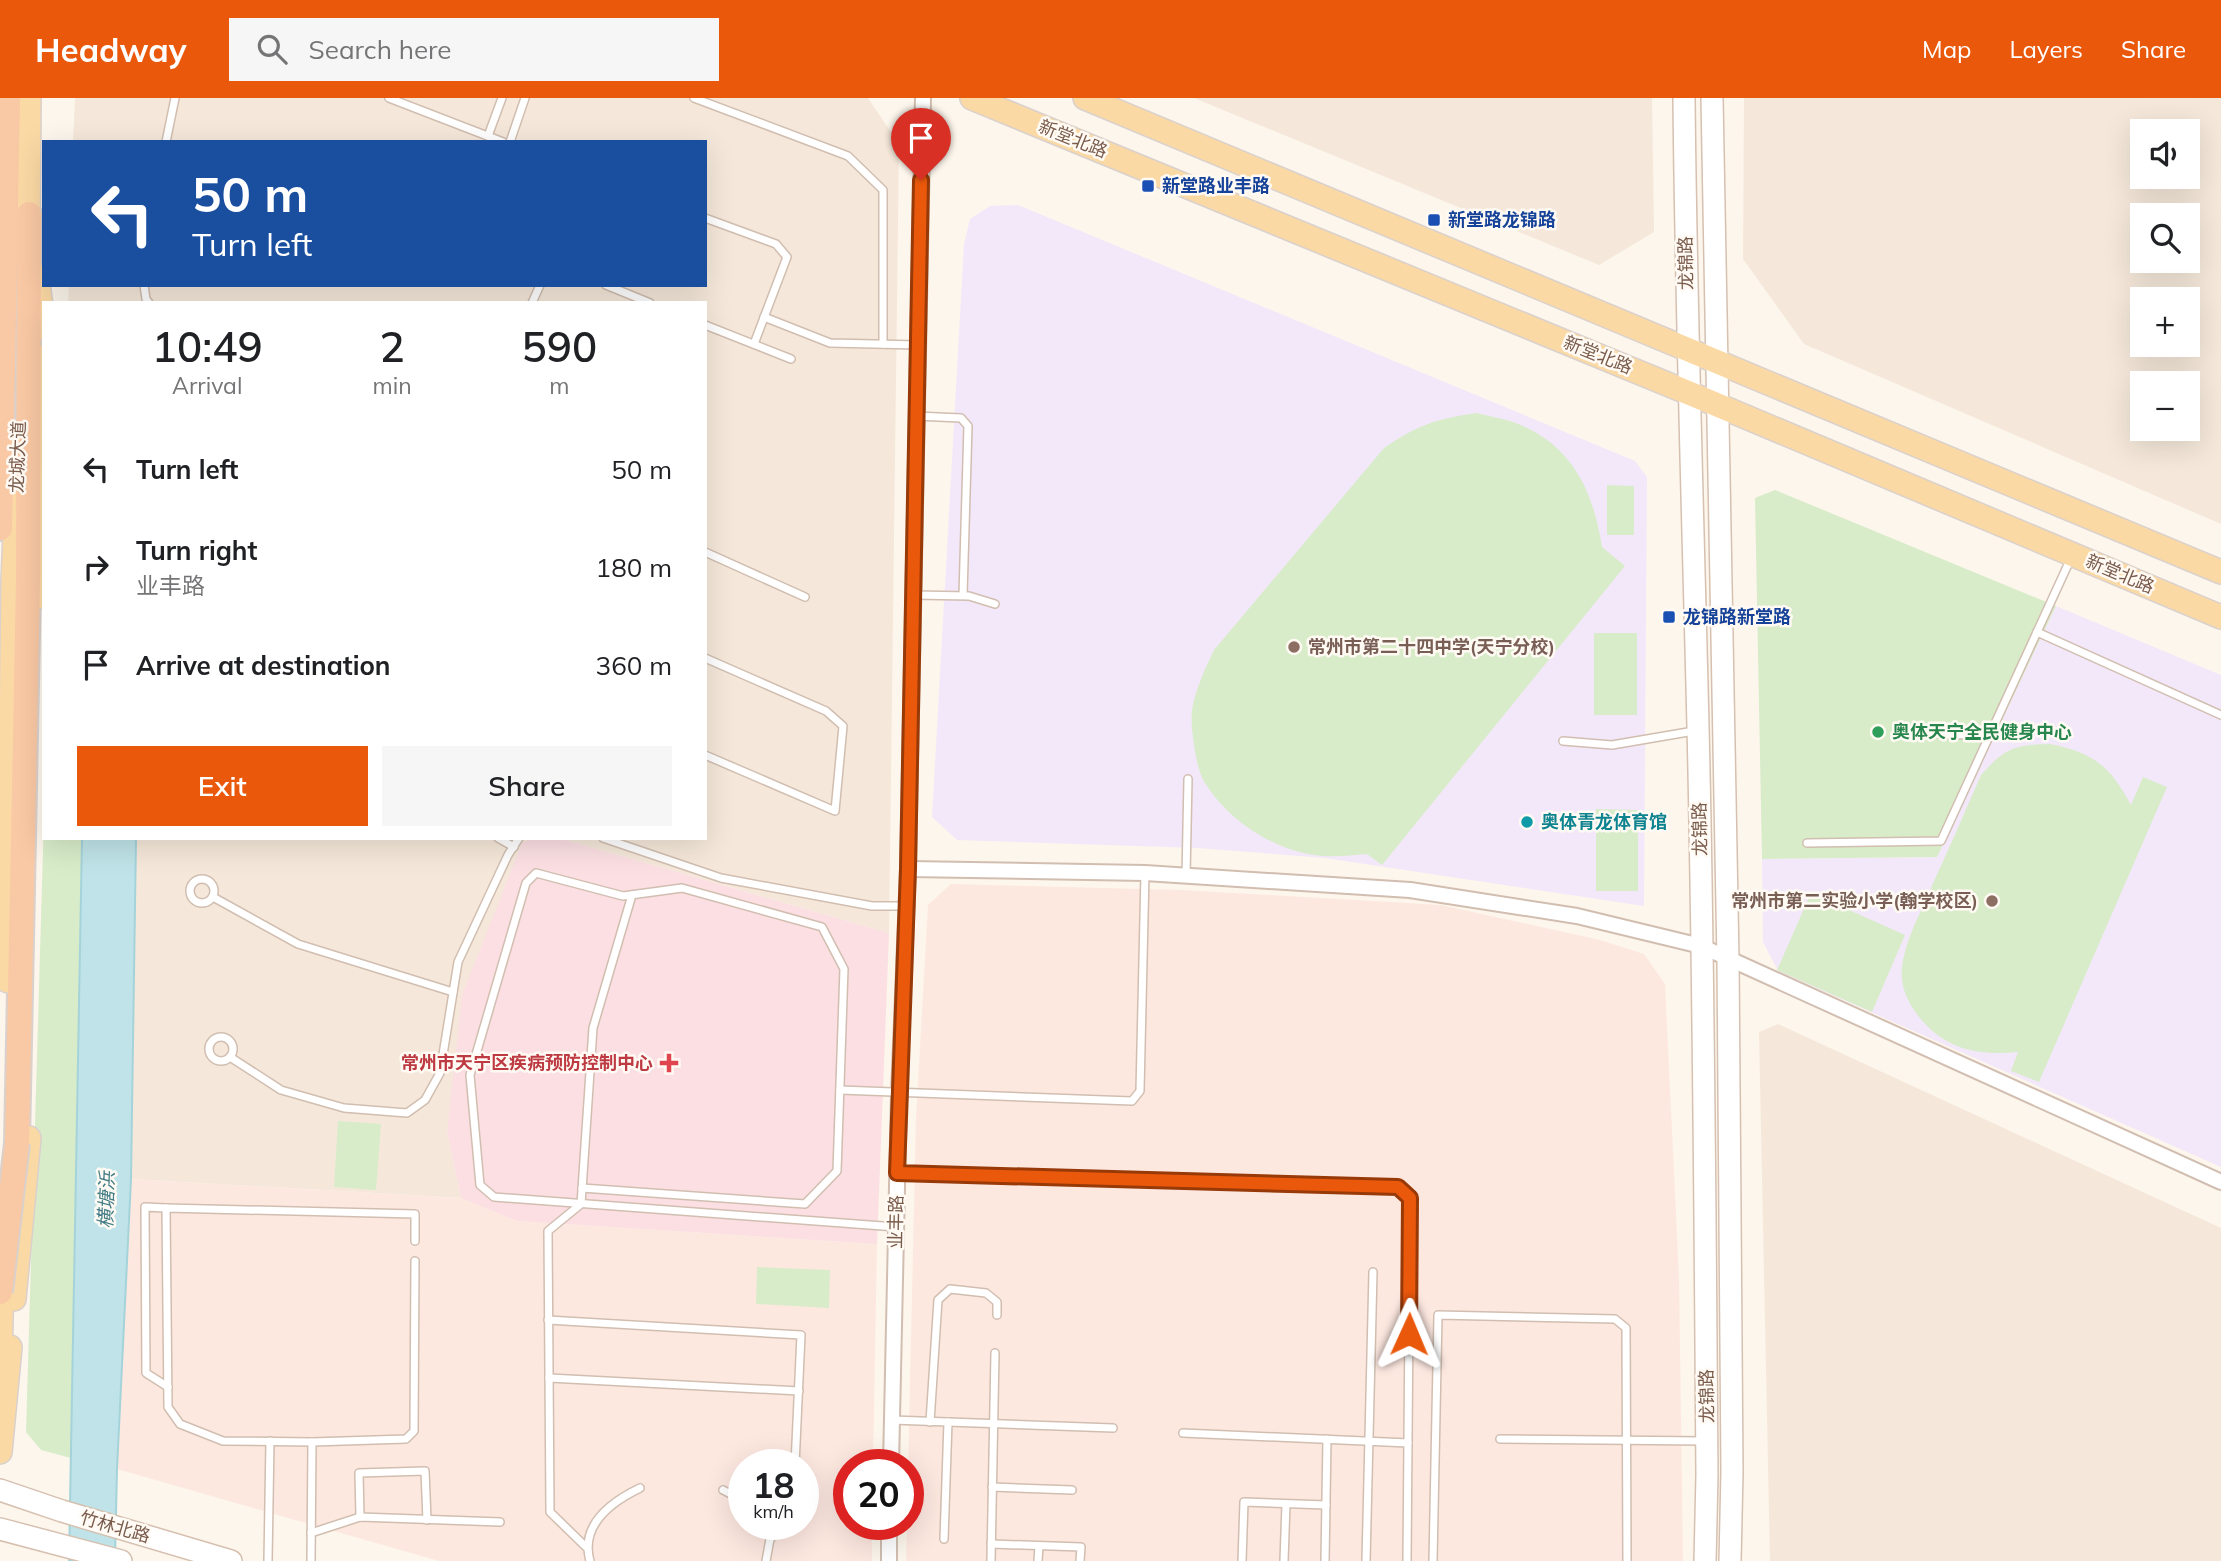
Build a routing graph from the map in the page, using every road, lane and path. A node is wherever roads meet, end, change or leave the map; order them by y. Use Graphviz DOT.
graph roads {
  1 [pos="8,98"];
  2 [pos="29,98"];
  3 [pos="175,98"];
  4 [pos="389,98"];
  5 [pos="502,98"];
  6 [pos="525,98"];
  7 [pos="694,98"];
  8 [pos="923,98"];
  9 [pos="972,98"];
  10 [pos="1085,98"];
  11 [pos="1684,98"];
  12 [pos="1712,98"];
  13 [pos="488,136"];
  14 [pos="166,140"];
  15 [pos="498,140"];
  16 [pos="511,140"];
  17 [pos="29,214"];
  18 [pos="707,219"];
  19 [pos="611,287"];
  20 [pos="645,301"];
  21 [pos="42,313"];
  22 [pos="764,317"];
  23 [pos="707,326"];
  24 [pos="754,344"];
  25 [pos="883,344"];
  26 [pos="918,345"];
  27 [pos="1688,348"];
  28 [pos="791,359"];
  29 [pos="1716,360"];
  30 [pos="1689,393"];
  31 [pos="1717,404"];
  32 [pos="916,416"];
  33 [pos="42,462"];
  34 [pos="0,528"];
  35 [pos="707,553"];
  36 [pos="2073,554"];
  37 [pos="2221,572"];
  38 [pos="913,595"];
  39 [pos="963,596"];
  40 [pos="805,597"];
  41 [pos="995,604"];
  42 [pos="2221,617"];
  43 [pos="2037,632"];
  44 [pos="707,658"];
  45 [pos="2221,715"];
  46 [pos="1698,731"];
  47 [pos="1919,733"];
  48 [pos="1989,736"];
  49 [pos="1563,741"];
  50 [pos="707,756"];
  51 [pos="1188,779"];
  52 [pos="502,840"];
  53 [pos="518,840"];
  54 [pos="609,840"];
  55 [pos="1807,843"];
  56 [pos="514,847"];
  57 [pos="908,869"];
  58 [pos="1144,873"];
  59 [pos="1186,876"];
  60 [pos="632,895"];
  61 [pos="213,897"];
  62 [pos="906,906"];
  63 [pos="1702,946"];
  64 [pos="1728,960"];
  65 [pos="453,992"];
  66 [pos="230,1057"];
  67 [pos="840,1090"];
  68 [pos="899,1094"];
  69 [pos="897,1173"];
  70 [pos="2221,1182"];
  71 [pos="582,1188"];
  72 [pos="581,1204"];
  73 [pos="166,1208"];
  74 [pos="896,1227"];
  75 [pos="415,1241"];
  76 [pos="415,1261"];
  77 [pos="1373,1272"];
  78 [pos="0,1292"];
  79 [pos="997,1315"];
  80 [pos="548,1320"];
  81 [pos="995,1353"];
  82 [pos="0,1362"];
  83 [pos="549,1378"];
  84 [pos="168,1387"];
  85 [pos="799,1391"];
  86 [pos="892,1420"];
  87 [pos="930,1422"];
  88 [pos="948,1422"];
  89 [pos="993,1424"];
  90 [pos="1113,1428"];
  91 [pos="1183,1433"];
  92 [pos="1327,1439"];
  93 [pos="1500,1439"];
  94 [pos="270,1441"];
  95 [pos="1369,1441"];
  96 [pos="1707,1441"];
  97 [pos="313,1442"];
  98 [pos="1626,1442"];
  99 [pos="1408,1443"];
  100 [pos="796,1449"];
  101 [pos="891,1449"];
  102 [pos="0,1452"];
  103 [pos="992,1487"];
  104 [pos="640,1488"];
  105 [pos="0,1490"];
  106 [pos="723,1490"];
  107 [pos="1072,1490"];
  108 [pos="728,1493"];
  109 [pos="1286,1504"];
  110 [pos="1326,1505"];
  111 [pos="360,1517"];
  112 [pos="427,1520"];
  113 [pos="500,1522"];
  114 [pos="0,1529"];
  115 [pos="311,1533"];
  116 [pos="944,1539"];
  117 [pos="770,1540"];
  118 [pos="890,1540"];
  119 [pos="991,1544"];
  120 [pos="1039,1546"];
  121 [pos="586,1547"];
  122 [pos="121,1561"];
  123 [pos="232,1561"];
  124 [pos="268,1561"];
  125 [pos="311,1561"];
  126 [pos="590,1561"];
  127 [pos="766,1561"];
  128 [pos="889,1561"];
  129 [pos="991,1561"];
  130 [pos="1038,1561"];
  131 [pos="1080,1561"];
  132 [pos="1242,1561"];
  133 [pos="1284,1561"];
  134 [pos="1325,1561"];
  135 [pos="1366,1561"];
  136 [pos="1407,1561"];
  137 [pos="1433,1561"];
  138 [pos="1627,1561"];
  139 [pos="1705,1561"];
  140 [pos="1730,1561"];
  1 -- 34 [label="highway"];
  2 -- 17 [label="main road, 龙城大道"];
  3 -- 14 [label="lane"];
  4 -- 13 [label="lane"];
  5 -- 13 [label="lane"];
  6 -- 16 [label="lane"];
  7 -- 25 [label="lane"];
  8 -- 26 [label="street, 业丰路"];
  9 -- 30 [label="main road, 新堂北路"];
  10 -- 27 [label="main road"];
  11 -- 27 [label="main road, 龙锦路"];
  12 -- 29 [label="main road, 龙锦路"];
  13 -- 15 [label="lane"];
  17 -- 21 [label="main road"];
  17 -- 78 [label="highway, bridge"];
  17 -- 82 [label="main road, 龙城大道"];
  18 -- 22 [label="lane"];
  19 -- 20 [label="lane"];
  22 -- 24 [label="lane"];
  22 -- 25 [label="lane"];
  23 -- 24 [label="lane"];
  24 -- 28 [label="lane"];
  25 -- 26 [label="lane"];
  26 -- 32 [label="street, 业丰路"];
  27 -- 29 [label="main road"];
  27 -- 30 [label="main road, 龙锦路"];
  29 -- 31 [label="main road, 龙锦路"];
  29 -- 37 [label="main road"];
  30 -- 31 [label="main road, 新堂北路"];
  30 -- 46 [label="main road, 龙锦路"];
  31 -- 36 [label="main road, 新堂北路"];
  31 -- 64 [label="main road, 龙锦路"];
  32 -- 38 [label="street, 业丰路"];
  32 -- 39 [label="lane"];
  33 -- 102 [label="main road"];
  35 -- 40 [label="lane"];
  36 -- 42 [label="main road, 新堂北路"];
  36 -- 43 [label="lane"];
  38 -- 39 [label="lane"];
  38 -- 57 [label="street, 业丰路"];
  39 -- 41 [label="lane"];
  43 -- 45 [label="lane"];
  43 -- 48 [label="lane"];
  44 -- 50 [label="lane"];
  46 -- 49 [label="lane"];
  46 -- 63 [label="main road, 龙锦路"];
  47 -- 48 [label="lane"];
  48 -- 55 [label="lane"];
  51 -- 59 [label="lane"];
  52 -- 56 [label="lane"];
  53 -- 56 [label="lane"];
  54 -- 62 [label="lane"];
  56 -- 65 [label="lane"];
  57 -- 58 [label="street"];
  57 -- 62 [label="street, 业丰路"];
  58 -- 59 [label="street"];
  58 -- 68 [label="lane"];
  59 -- 63 [label="street"];
  60 -- 67 [label="lane"];
  60 -- 71 [label="lane"];
  60 -- 72 [label="lane"];
  61 -- 65 [label="lane"];
  62 -- 68 [label="street, 业丰路"];
  63 -- 64 [label="street"];
  63 -- 96 [label="main road, 龙锦路"];
  64 -- 70 [label="street"];
  64 -- 140 [label="main road, 龙锦路"];
  65 -- 66 [label="lane"];
  67 -- 68 [label="lane"];
  67 -- 71 [label="lane"];
  68 -- 69 [label="street, 业丰路"];
  69 -- 74 [label="street, 业丰路"];
  69 -- 99 [label="lane"];
  71 -- 72 [label="lane"];
  72 -- 74 [label="lane"];
  72 -- 80 [label="lane"];
  73 -- 75 [label="lane"];
  73 -- 84 [label="lane"];
  73 -- 84 [label="lane"];
  74 -- 86 [label="street, 业丰路"];
  76 -- 97 [label="lane"];
  77 -- 95 [label="lane"];
  79 -- 87 [label="lane"];
  80 -- 83 [label="lane"];
  80 -- 85 [label="lane"];
  81 -- 89 [label="lane"];
  83 -- 85 [label="lane"];
  83 -- 121 [label="lane"];
  84 -- 94 [label="lane"];
  85 -- 100 [label="lane"];
  86 -- 87 [label="lane"];
  86 -- 101 [label="street, 业丰路"];
  87 -- 88 [label="lane"];
  88 -- 89 [label="lane"];
  88 -- 116 [label="lane"];
  89 -- 90 [label="lane"];
  89 -- 103 [label="lane"];
  91 -- 92 [label="lane"];
  92 -- 95 [label="lane"];
  92 -- 110 [label="lane"];
  93 -- 98 [label="lane"];
  94 -- 97 [label="lane"];
  94 -- 124 [label="lane"];
  95 -- 99 [label="lane"];
  95 -- 135 [label="lane"];
  96 -- 98 [label="lane"];
  96 -- 139 [label="main road, 龙锦路"];
  97 -- 115 [label="lane"];
  98 -- 137 [label="lane"];
  98 -- 138 [label="lane"];
  99 -- 136 [label="lane"];
  103 -- 107 [label="lane"];
  103 -- 119 [label="lane"];
  104 -- 121 [label="lane"];
  105 -- 123 [label="main road, 竹林北路"];
  106 -- 108 [label="lane"];
  109 -- 110 [label="lane"];
  109 -- 132 [label="lane"];
  109 -- 133 [label="lane"];
  110 -- 134 [label="lane"];
  111 -- 112 [label="lane"];
  111 -- 112 [label="lane"];
  111 -- 115 [label="lane"];
  112 -- 113 [label="lane"];
  114 -- 122 [label="main road, 竹林北路"];
  115 -- 125 [label="lane"];
  117 -- 127 [label="lane"];
  118 -- 128 [label="street"];
  119 -- 120 [label="lane"];
  119 -- 129 [label="lane"];
  120 -- 130 [label="lane"];
  120 -- 131 [label="lane"];
  121 -- 126 [label="lane"];
}
